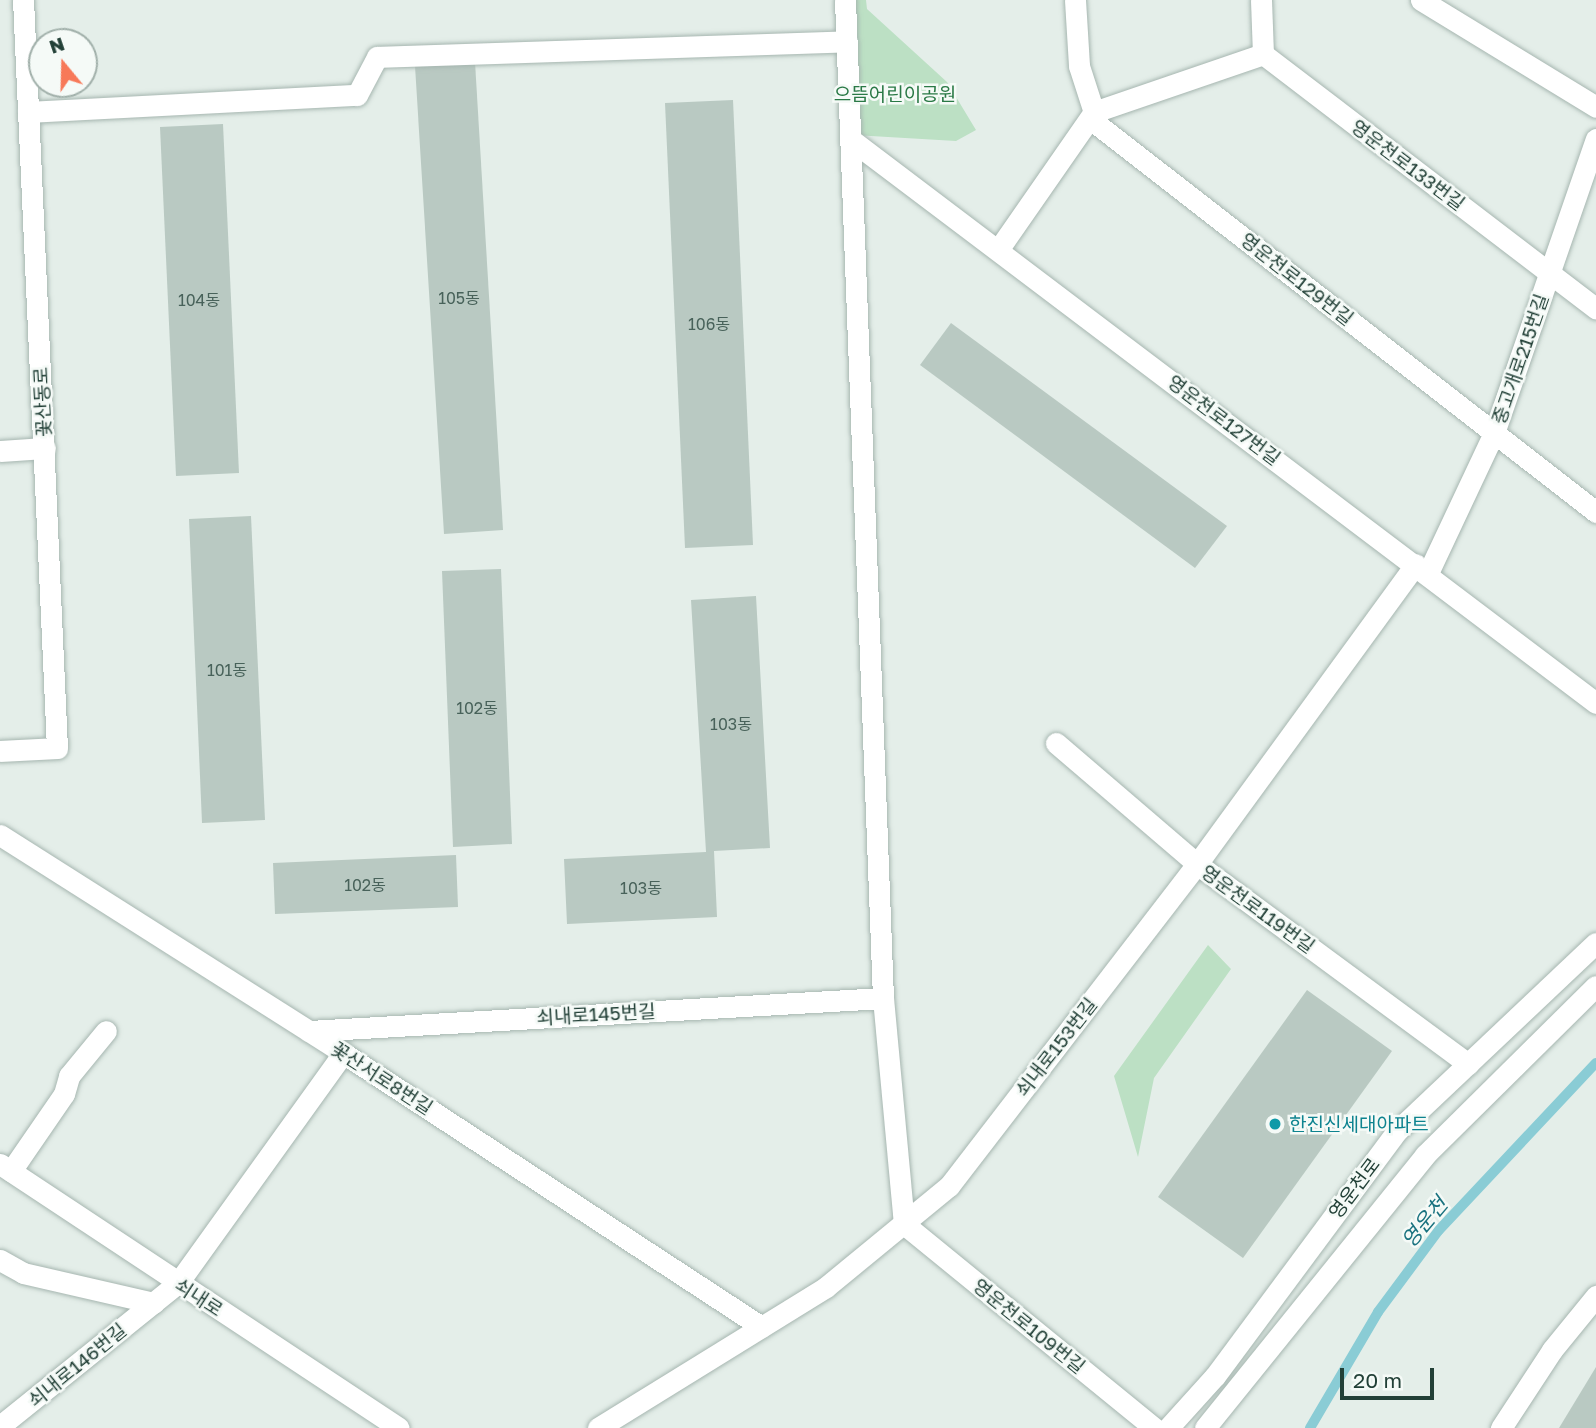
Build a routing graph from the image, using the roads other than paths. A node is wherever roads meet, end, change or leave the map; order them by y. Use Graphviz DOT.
graph roads {
  1 [pos="23,0"];
  2 [pos="845,0"];
  3 [pos="1075,0"];
  4 [pos="1261,0"];
  5 [pos="1421,0"];
  6 [pos="847,41"];
  7 [pos="1263,54"];
  8 [pos="1596,107"];
  9 [pos="29,112"];
  10 [pos="1094,112"];
  11 [pos="850,139"];
  12 [pos="1596,139"];
  13 [pos="998,250"];
  14 [pos="1550,273"];
  15 [pos="1596,309"];
  16 [pos="1494,433"];
  17 [pos="45,448"];
  18 [pos="0,451"];
  19 [pos="1596,512"];
  20 [pos="1422,568"];
  21 [pos="1596,703"];
  22 [pos="1056,743"];
  23 [pos="0,751"];
  24 [pos="0,835"];
  25 [pos="1197,864"];
  26 [pos="1596,943"];
  27 [pos="1596,986"];
  28 [pos="883,998"];
  29 [pos="106,1031"];
  30 [pos="309,1031"];
  31 [pos="343,1053"];
  32 [pos="1468,1064"];
  33 [pos="5,1167"];
  34 [pos="904,1223"];
  35 [pos="0,1260"];
  36 [pos="178,1283"];
  37 [pos="1596,1296"];
  38 [pos="154,1303"];
  39 [pos="761,1327"];
  40 [pos="0,1426"];
  41 [pos="399,1428"];
  42 [pos="598,1428"];
  43 [pos="1154,1428"];
  44 [pos="1168,1428"];
  45 [pos="1205,1428"];
  46 [pos="1501,1428"];
  1 -- 9 [label="street, 꽃산동로"];
  2 -- 6 [label="street"];
  3 -- 10 [label="street, 영운천로129번길"];
  4 -- 7 [label="street"];
  5 -- 8 [label="street"];
  6 -- 9 [label="street"];
  6 -- 11 [label="street"];
  7 -- 10 [label="street"];
  7 -- 14 [label="street, 영운천로133번길"];
  9 -- 17 [label="street, 꽃산동로"];
  10 -- 13 [label="street"];
  10 -- 16 [label="street, 영운천로129번길"];
  11 -- 13 [label="street, 영운천로127번길"];
  11 -- 28 [label="street"];
  12 -- 14 [label="street, 중고개로215번길"];
  13 -- 20 [label="street, 영운천로127번길"];
  14 -- 15 [label="street, 영운천로133번길"];
  14 -- 16 [label="street, 중고개로215번길"];
  16 -- 19 [label="street, 영운천로129번길"];
  16 -- 20 [label="street, 중고개로215번길"];
  17 -- 18 [label="street"];
  17 -- 23 [label="street, 꽃산동로"];
  20 -- 21 [label="street, 영운천로127번길"];
  20 -- 25 [label="street, 쇠내로153번길"];
  22 -- 25 [label="street, 영운천로119번길"];
  24 -- 30 [label="street, 꽃산서로8번길"];
  25 -- 32 [label="street, 영운천로119번길"];
  25 -- 34 [label="street, 쇠내로153번길"];
  26 -- 32 [label="street, 영운천로"];
  27 -- 45 [label="street"];
  28 -- 30 [label="street, 쇠내로145번길"];
  28 -- 34 [label="street"];
  29 -- 33 [label="street"];
  30 -- 31 [label="street, 꽃산서로8번길"];
  31 -- 36 [label="street"];
  31 -- 39 [label="street, 꽃산서로8번길"];
  32 -- 44 [label="street, 영운천로"];
  33 -- 36 [label="street, 쇠내로"];
  34 -- 39 [label="street, 쇠내로153번길"];
  34 -- 43 [label="street, 영운천로109번길"];
  35 -- 38 [label="street, 쇠내로146번길"];
  36 -- 38 [label="street, 쇠내로146번길"];
  36 -- 41 [label="street, 쇠내로"];
  37 -- 46 [label="street"];
  38 -- 40 [label="street, 쇠내로146번길"];
  39 -- 42 [label="street, 쇠내로153번길"];
}
